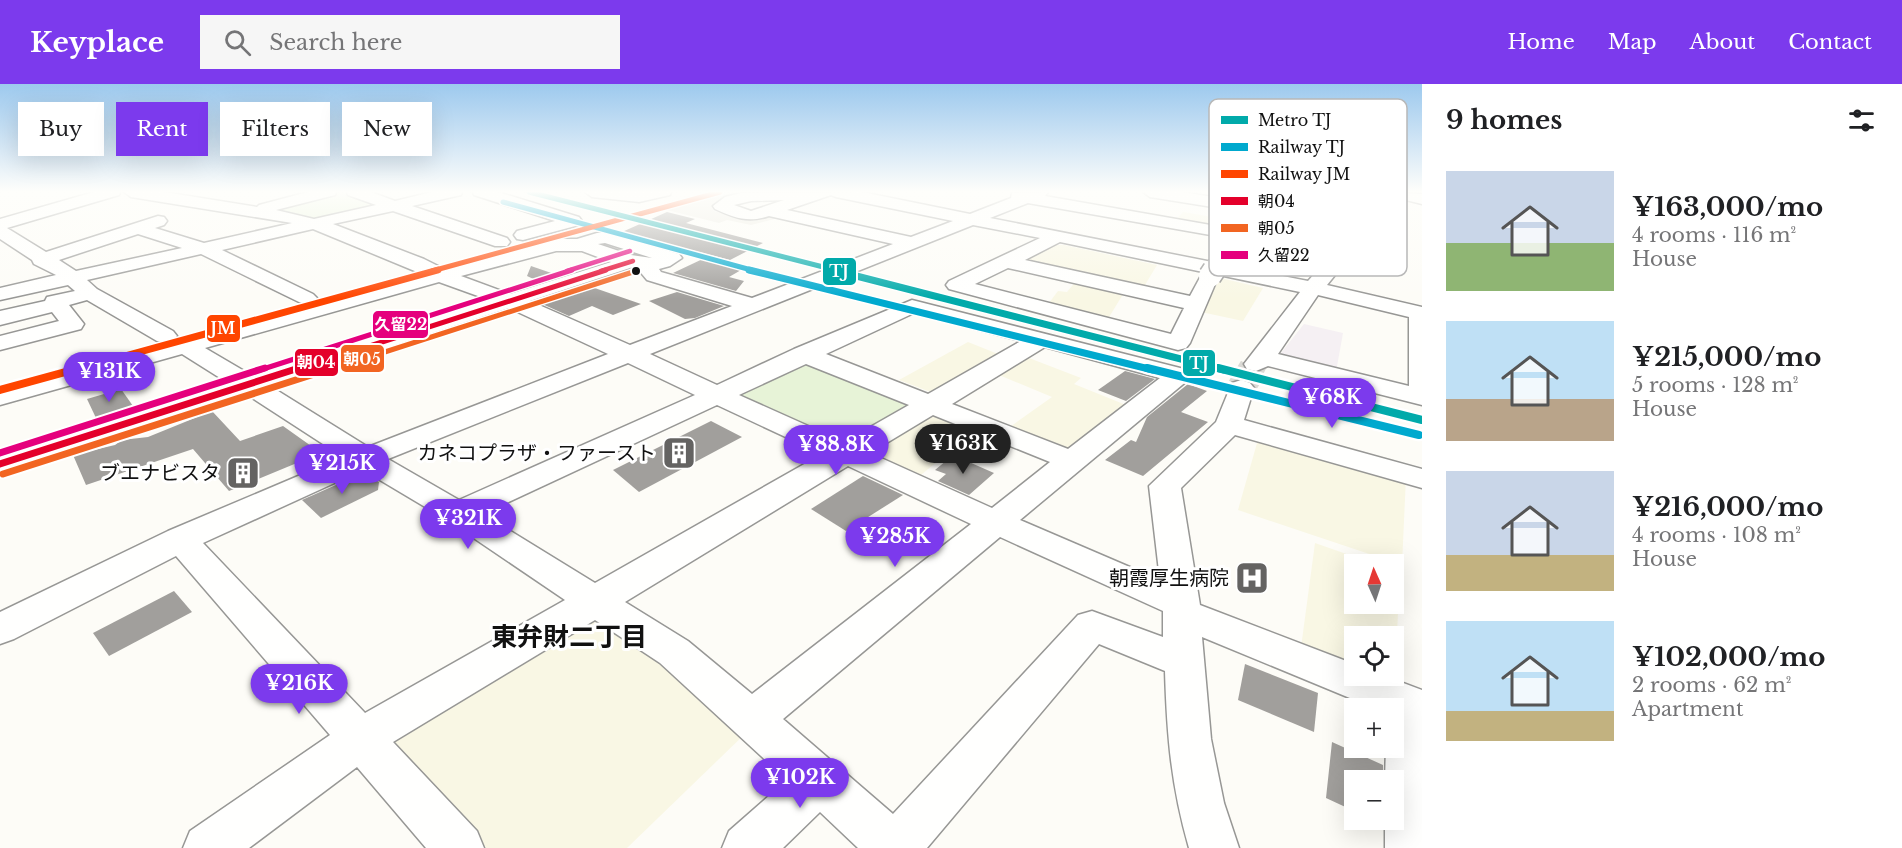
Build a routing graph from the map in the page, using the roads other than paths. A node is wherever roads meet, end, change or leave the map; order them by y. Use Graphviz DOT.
graph roads {
  1 [pos="138,228"];
  2 [pos="299,228"];
  3 [pos="324,228"];
  4 [pos="458,228"];
  5 [pos="550,228"];
  6 [pos="845,228"];
  7 [pos="951,228"];
  8 [pos="1009,228"];
  9 [pos="0,231"];
  10 [pos="1057,237"];
  11 [pos="501,242"];
  12 [pos="914,243"];
  13 [pos="584,245"];
  14 [pos="205,249"];
  15 [pos="41,260"];
  16 [pos="1005,261"];
  17 [pos="639,263"];
  18 [pos="1209,267"];
  19 [pos="431,270"];
  20 [pos="1211,276"];
  21 [pos="1253,276"];
  22 [pos="1324,276"];
  23 [pos="70,278"];
  24 [pos="1313,288"];
  25 [pos="90,293"];
  26 [pos="0,294"];
  27 [pos="306,298"];
  28 [pos="511,301"];
  29 [pos="59,304"];
  30 [pos="1196,304"];
  31 [pos="751,305"];
  32 [pos="1421,314"];
  33 [pos="0,318"];
  34 [pos="1042,339"];
  35 [pos="176,341"];
  36 [pos="0,343"];
  37 [pos="626,354"];
  38 [pos="803,354"];
  39 [pos="1254,370"];
  40 [pos="0,380"];
  41 [pos="248,384"];
  42 [pos="715,394"];
  43 [pos="1422,396"];
  44 [pos="0,398"];
  45 [pos="930,405"];
  46 [pos="1229,424"];
  47 [pos="846,454"];
  48 [pos="365,458"];
  49 [pos="1073,461"];
  50 [pos="0,464"];
  51 [pos="1422,479"];
  52 [pos="458,513"];
  53 [pos="995,522"];
  54 [pos="180,539"];
  55 [pos="598,601"];
  56 [pos="1181,608"];
  57 [pos="0,629"];
  58 [pos="1184,662"];
  59 [pos="1414,706"];
  60 [pos="752,719"];
  61 [pos="360,739"];
  62 [pos="819,782"];
  63 [pos="208,848"];
  64 [pos="459,848"];
  65 [pos="747,848"];
  66 [pos="894,848"];
  67 [pos="1214,848"];
  68 [pos="1410,848"];
  1 -- 14 [label="street"];
  1 -- 15 [label="street"];
  2 -- 14 [label="street"];
  3 -- 19 [label="street"];
  4 -- 11 [label="street"];
  5 -- 11 [label="street"];
  6 -- 12 [label="street"];
  7 -- 12 [label="street"];
  8 -- 10 [label="street"];
  9 -- 15 [label="street"];
  10 -- 16 [label="street"];
  10 -- 18 [label="street"];
  11 -- 19 [label="street"];
  12 -- 31 [label="street"];
  13 -- 17 [label="street"];
  13 -- 17 [label="street"];
  13 -- 19 [label="street"];
  14 -- 23 [label="street"];
  14 -- 27 [label="street"];
  15 -- 23 [label="street"];
  16 -- 30 [label="street"];
  16 -- 30 [label="street"];
  17 -- 28 [label="street"];
  17 -- 31 [label="street"];
  19 -- 27 [label="street"];
  19 -- 28 [label="street"];
  19 -- 35 [label="street"];
  20 -- 30 [label="street"];
  21 -- 24 [label="street"];
  22 -- 24 [label="street"];
  23 -- 25 [label="street"];
  23 -- 26 [label="street"];
  24 -- 32 [label="street"];
  24 -- 39 [label="street"];
  25 -- 29 [label="street"];
  25 -- 35 [label="street"];
  27 -- 35 [label="street"];
  28 -- 37 [label="street"];
  28 -- 41 [label="street"];
  29 -- 33 [label="street"];
  29 -- 36 [label="street"];
  31 -- 37 [label="street"];
  32 -- 43 [label="street"];
  34 -- 38 [label="street"];
  34 -- 45 [label="street"];
  34 -- 49 [label="street"];
  35 -- 40 [label="street"];
  35 -- 41 [label="street"];
  35 -- 44 [label="street"];
  37 -- 42 [label="street"];
  37 -- 48 [label="street"];
  38 -- 42 [label="street"];
  38 -- 45 [label="street"];
  39 -- 43 [label="street"];
  39 -- 46 [label="street"];
  41 -- 48 [label="street"];
  41 -- 50 [label="street"];
  42 -- 47 [label="street"];
  42 -- 52 [label="street"];
  45 -- 47 [label="street"];
  45 -- 49 [label="street"];
  46 -- 51 [label="street"];
  46 -- 56 [label="street"];
  47 -- 53 [label="street"];
  47 -- 55 [label="street"];
  48 -- 52 [label="street"];
  48 -- 54 [label="street"];
  49 -- 53 [label="street"];
  52 -- 55 [label="street"];
  53 -- 56 [label="street"];
  53 -- 60 [label="street"];
  54 -- 57 [label="street"];
  54 -- 61 [label="street"];
  55 -- 60 [label="street"];
  55 -- 61 [label="street"];
  56 -- 58 [label="street"];
  56 -- 59 [label="street"];
  58 -- 66 [label="street"];
  58 -- 67 [label="street"];
  59 -- 68 [label="street"];
  60 -- 62 [label="street"];
  61 -- 63 [label="street"];
  61 -- 64 [label="street"];
  62 -- 65 [label="street"];
  62 -- 66 [label="street"];
}
